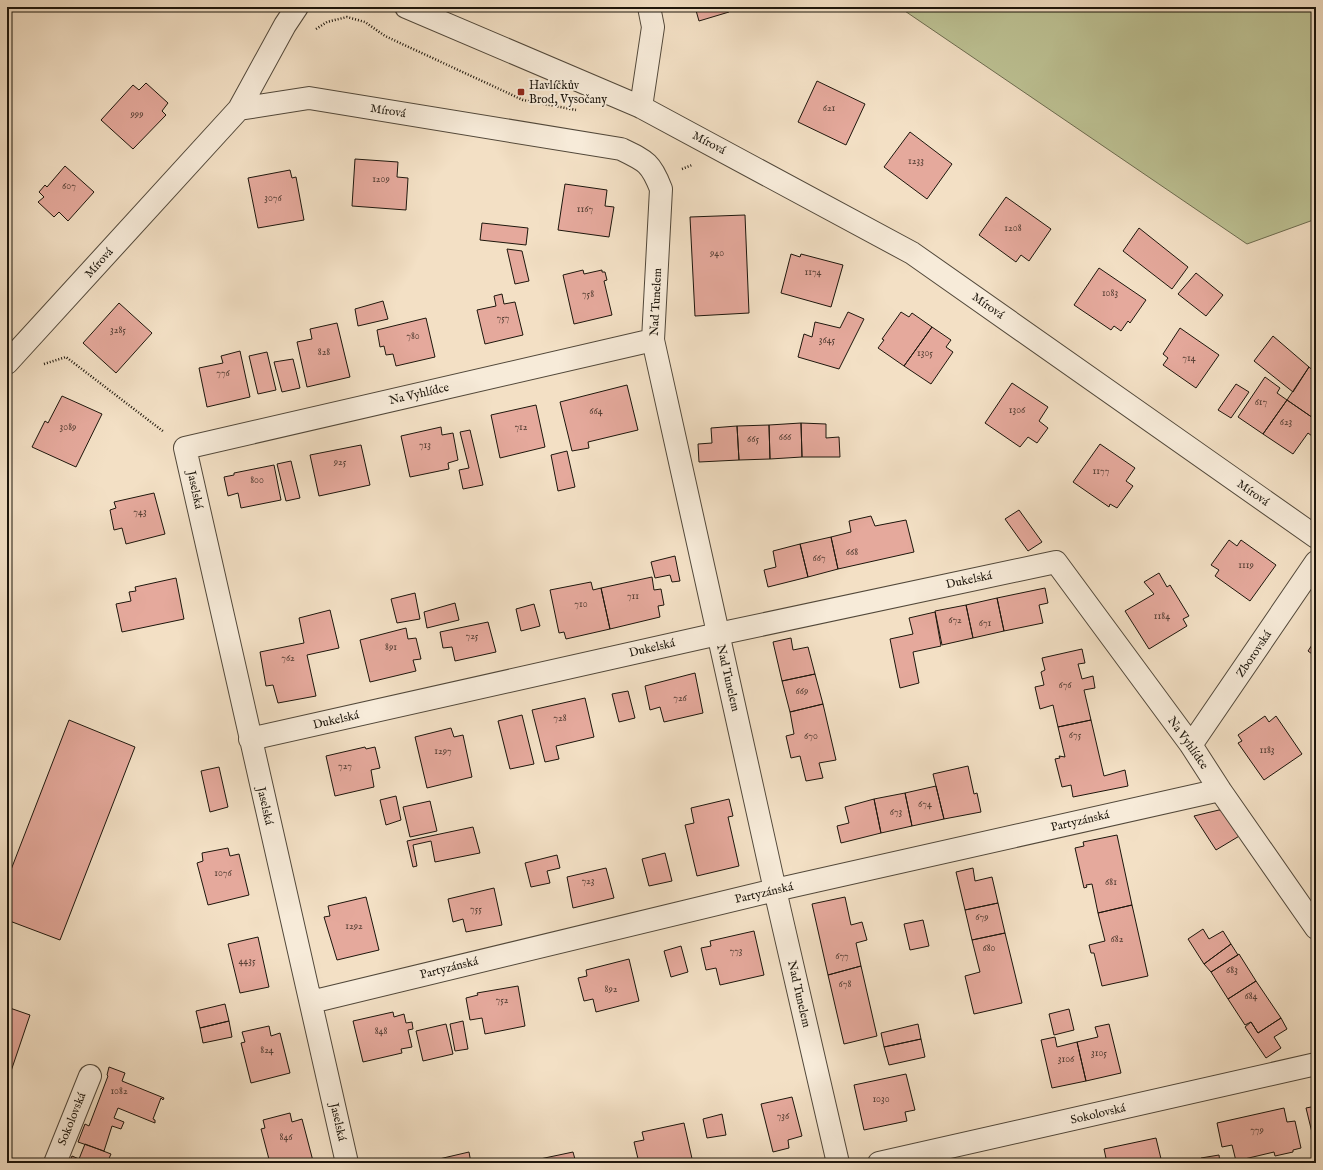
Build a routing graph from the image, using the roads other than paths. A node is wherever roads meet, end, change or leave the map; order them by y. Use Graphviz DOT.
graph roads {
  1 [pos="297,7"];
  2 [pos="406,7"];
  3 [pos="649,7"];
  4 [pos="641,107"];
  5 [pos="239,110"];
  6 [pos="661,189"];
  7 [pos="653,340"];
  8 [pos="7,363"];
  9 [pos="185,448"];
  10 [pos="1316,537"];
  11 [pos="1056,562"];
  12 [pos="1316,562"];
  13 [pos="718,634"];
  14 [pos="250,739"];
  15 [pos="1191,745"];
  16 [pos="1220,790"];
  17 [pos="775,890"];
  18 [pos="1316,928"];
  19 [pos="311,1002"];
  20 [pos="1316,1064"];
  21 [pos="90,1076"];
  22 [pos="55,1163"];
  23 [pos="347,1163"];
  24 [pos="838,1163"];
  25 [pos="879,1163"];
  1 -- 5 [label="street, Mírová"];
  2 -- 4 [label="street, Mírová"];
  3 -- 4 [label="street"];
  4 -- 10 [label="street, Mírová"];
  5 -- 6 [label="street, Mírová"];
  5 -- 8 [label="street, Mírová"];
  6 -- 7 [label="street, Nad Tunelem"];
  7 -- 9 [label="street, Na Vyhlídce"];
  7 -- 13 [label="street, Nad Tunelem"];
  9 -- 14 [label="street, Jaselská"];
  11 -- 13 [label="street, Dukelská"];
  11 -- 15 [label="street, Na Vyhlídce"];
  12 -- 15 [label="street, Zborovská"];
  13 -- 14 [label="street, Dukelská"];
  13 -- 17 [label="street, Nad Tunelem"];
  14 -- 19 [label="street, Jaselská"];
  15 -- 16 [label="street, Na Vyhlídce"];
  16 -- 17 [label="street, Partyzánská"];
  16 -- 18 [label="street, Na Vyhlídce"];
  17 -- 19 [label="street, Partyzánská"];
  17 -- 24 [label="street, Nad Tunelem"];
  19 -- 23 [label="street, Jaselská"];
  20 -- 25 [label="street, Sokolovská"];
  21 -- 22 [label="street, Sokolovská"];
}
